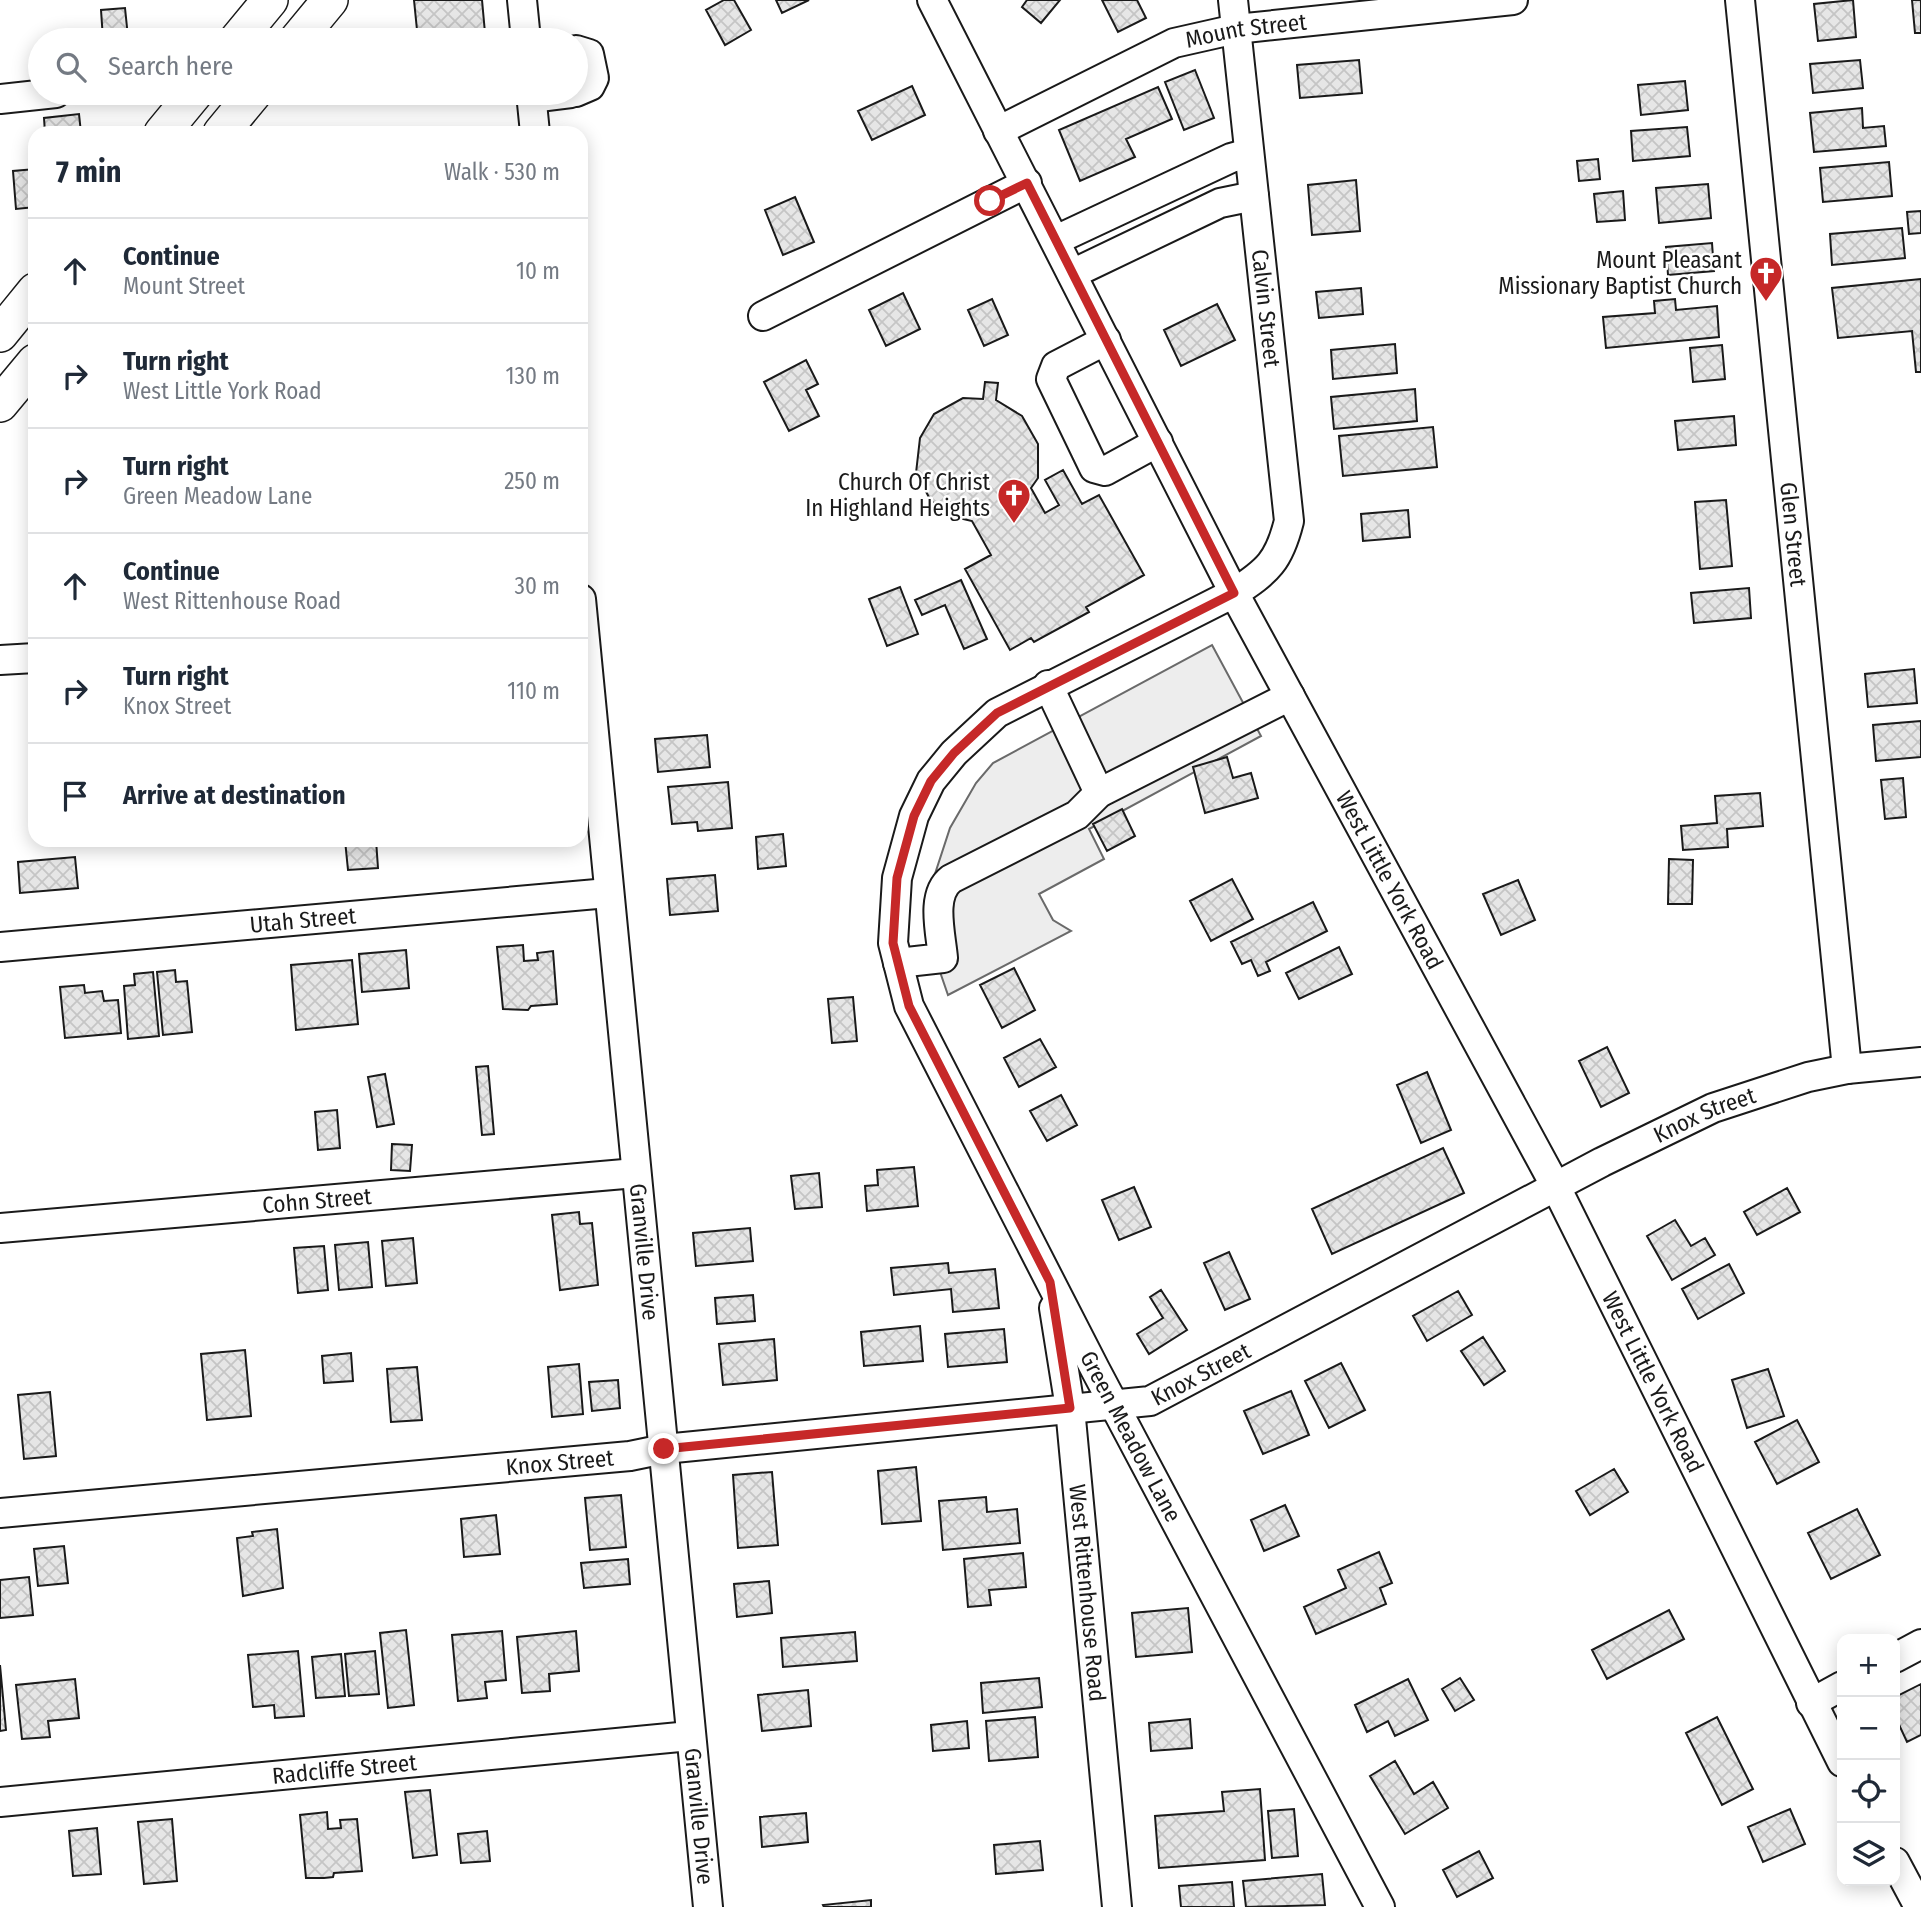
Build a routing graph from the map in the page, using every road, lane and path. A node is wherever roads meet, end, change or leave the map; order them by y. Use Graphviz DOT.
graph roads {
  1 [pos="270,0"];
  2 [pos="330,0"];
  3 [pos="522,0"];
  4 [pos="932,0"];
  5 [pos="1233,0"];
  6 [pos="1513,0"];
  7 [pos="1740,0"];
  8 [pos="247,28"];
  9 [pos="307,28"];
  10 [pos="525,28"];
  11 [pos="1236,29"];
  12 [pos="588,54"];
  13 [pos="588,87"];
  14 [pos="28,96"];
  15 [pos="0,99"];
  16 [pos="185,105"];
  17 [pos="532,105"];
  18 [pos="168,126"];
  19 [pos="534,126"];
  20 [pos="998,131"];
  21 [pos="1250,153"];
  22 [pos="1027,183"];
  23 [pos="1254,196"];
  24 [pos="1056,240"];
  25 [pos="1072,274"];
  26 [pos="28,300"];
  27 [pos="763,316"];
  28 [pos="0,334"];
  29 [pos="1106,340"];
  30 [pos="23,374"];
  31 [pos="0,404"];
  32 [pos="1158,442"];
  33 [pos="1234,593"];
  34 [pos="28,658"];
  35 [pos="0,660"];
  36 [pos="588,676"];
  37 [pos="1048,685"];
  38 [pos="1290,696"];
  39 [pos="1099,793"];
  40 [pos="608,893"];
  41 [pos="0,947"];
  42 [pos="898,963"];
  43 [pos="1921,1062"];
  44 [pos="1847,1069"];
  45 [pos="636,1173"];
  46 [pos="1556,1187"];
  47 [pos="0,1228"];
  48 [pos="1050,1282"];
  49 [pos="1113,1404"];
  50 [pos="1070,1408"];
  51 [pos="664,1449"];
  52 [pos="0,1513"];
  53 [pos="1921,1644"];
  54 [pos="1900,1655"];
  55 [pos="1837,1689"];
  56 [pos="1811,1703"];
  57 [pos="691,1736"];
  58 [pos="1841,1760"];
  59 [pos="0,1802"];
  60 [pos="1900,1871"];
  61 [pos="708,1907"];
  62 [pos="1117,1907"];
  63 [pos="1380,1907"];
  64 [pos="1919,1907"];
  1 -- 8 [label="main road"];
  2 -- 9 [label="main road"];
  3 -- 10 [label="street"];
  4 -- 20 [label="street, West Little York Road"];
  5 -- 11 [label="street, Calvin Street"];
  6 -- 11 [label="street, Mount Street"];
  7 -- 44 [label="street, Glen Street"];
  11 -- 20 [label="street, Mount Street"];
  11 -- 21 [label="street, Calvin Street"];
  12 -- 13 [label="street"];
  14 -- 15 [label="street"];
  16 -- 18 [label="main road"];
  17 -- 19 [label="street"];
  20 -- 22 [label="street, West Little York Road"];
  21 -- 23 [label="street, Calvin Street"];
  21 -- 24 [label="street"];
  22 -- 24 [label="street, West Little York Road"];
  22 -- 27 [label="street"];
  23 -- 25 [label="street"];
  23 -- 33 [label="street, Calvin Street"];
  24 -- 25 [label="street, West Little York Road"];
  25 -- 29 [label="street, West Little York Road"];
  26 -- 28 [label="main road"];
  29 -- 32 [label="street, West Little York Road"];
  29 -- 32 [label="street"];
  30 -- 31 [label="main road"];
  32 -- 33 [label="street, West Little York Road"];
  33 -- 37 [label="street, Green Meadow Lane"];
  33 -- 38 [label="street, West Little York Road"];
  34 -- 35 [label="street"];
  36 -- 40 [label="street, Granville Drive"];
  37 -- 39 [label="street"];
  37 -- 42 [label="street, Green Meadow Lane"];
  38 -- 39 [label="street"];
  38 -- 46 [label="street, West Little York Road"];
  39 -- 42 [label="street"];
  40 -- 41 [label="street, Utah Street"];
  40 -- 45 [label="street, Granville Drive"];
  42 -- 48 [label="street, Green Meadow Lane"];
  43 -- 44 [label="street, Knox Street"];
  44 -- 46 [label="street, Knox Street"];
  45 -- 47 [label="street, Cohn Street"];
  45 -- 51 [label="street, Granville Drive"];
  46 -- 49 [label="street, Knox Street"];
  46 -- 56 [label="street, West Little York Road"];
  48 -- 49 [label="street, Green Meadow Lane"];
  48 -- 50 [label="street, West Rittenhouse Road"];
  49 -- 50 [label="street, Knox Street"];
  49 -- 63 [label="street, Green Meadow Lane"];
  50 -- 51 [label="street, Knox Street"];
  50 -- 62 [label="street, West Rittenhouse Road"];
  51 -- 52 [label="street, Knox Street"];
  51 -- 57 [label="street, Granville Drive"];
  53 -- 54 [label="street"];
  55 -- 56 [label="street"];
  56 -- 58 [label="street, West Little York Road"];
  57 -- 59 [label="street, Radcliffe Street"];
  57 -- 61 [label="street, Granville Drive"];
  60 -- 64 [label="street"];
}
